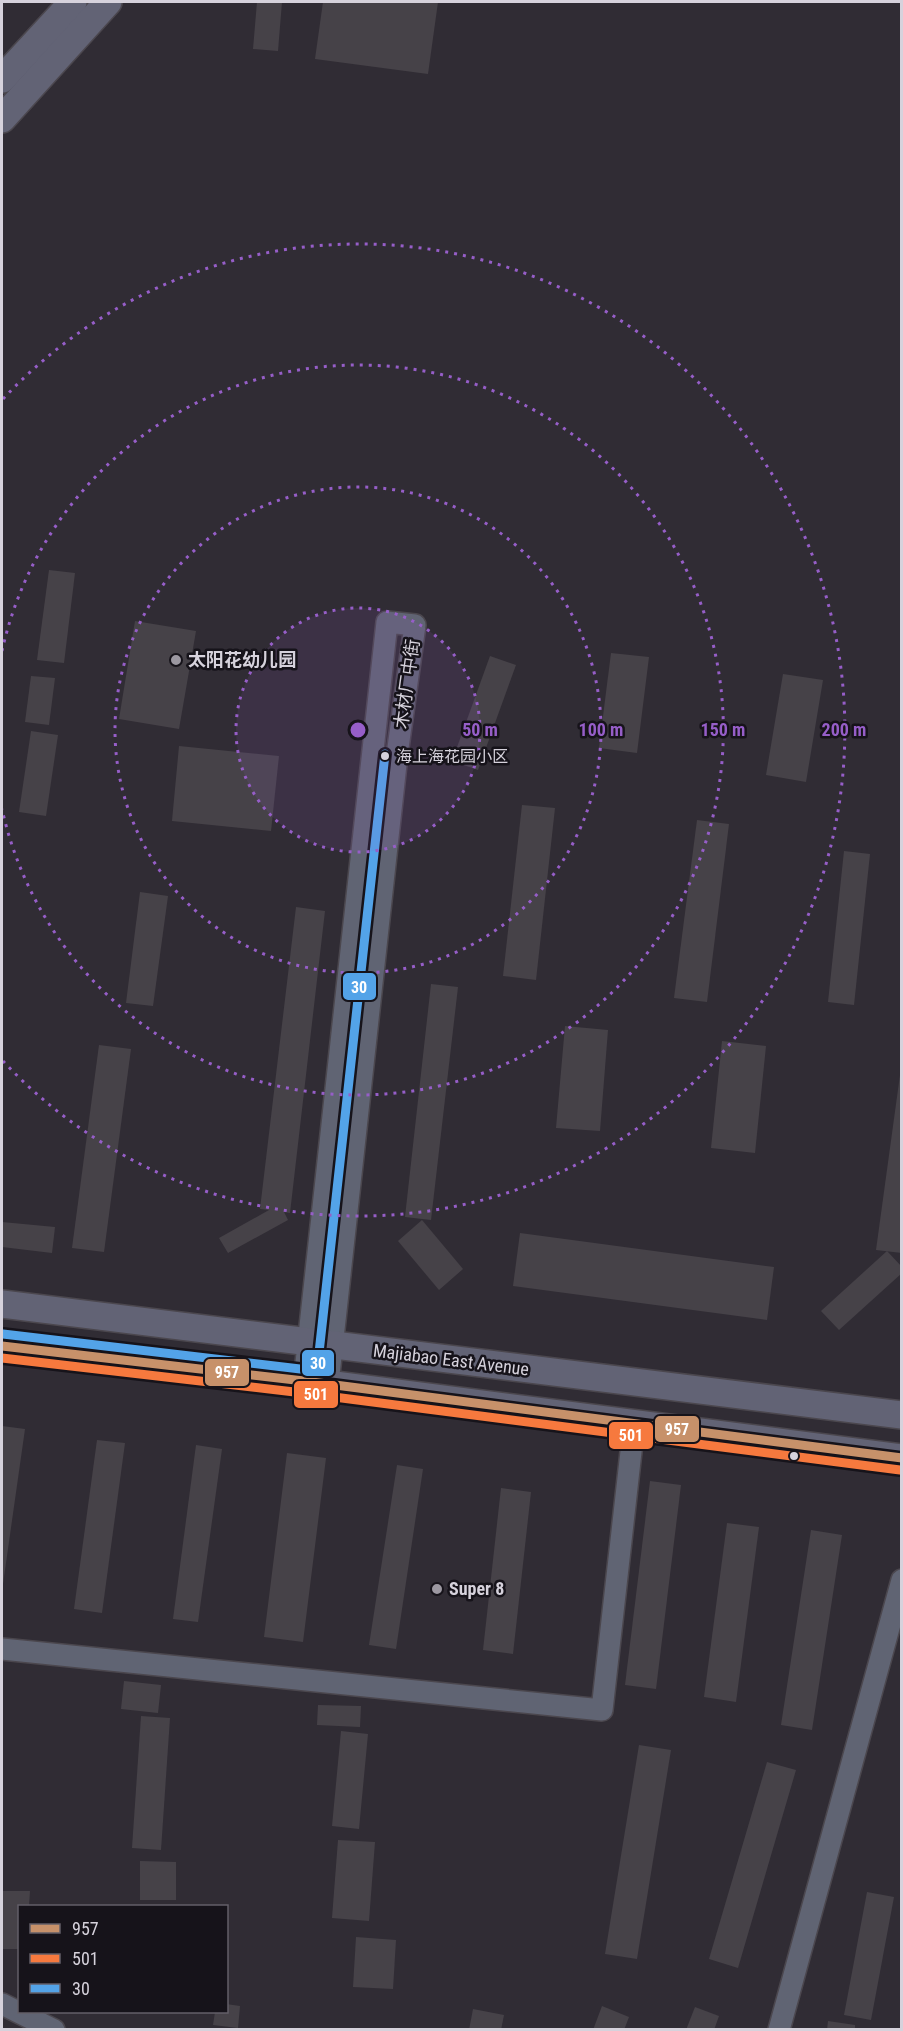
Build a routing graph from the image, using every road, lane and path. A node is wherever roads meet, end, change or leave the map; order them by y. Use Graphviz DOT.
graph roads {
  1 [pos="73,2"];
  2 [pos="108,2"];
  3 [pos="2,80"];
  4 [pos="2,119"];
  5 [pos="2,1304"];
  6 [pos="320,1344"];
  7 [pos="2,1346"];
  8 [pos="316,1383"];
  9 [pos="902,1415"];
  10 [pos="634,1425"];
  11 [pos="902,1458"];
  12 [pos="902,1580"];
  13 [pos="2,1649"];
  14 [pos="2,2004"];
  15 [pos="18,2012"];
  16 [pos="20,2013"];
  17 [pos="54,2030"];
  18 [pos="780,2030"];
  1 -- 3 [label="main road"];
  2 -- 4 [label="main road"];
  5 -- 6 [label="main road, Majiabao East Avenue"];
  6 -- 6 [label="street, 木材厂中街"];
  6 -- 8 [label="street, 木材厂中街"];
  6 -- 9 [label="main road, Majiabao East Avenue"];
  7 -- 8 [label="main road"];
  8 -- 10 [label="main road"];
  10 -- 11 [label="main road"];
  10 -- 13 [label="street"];
  12 -- 18 [label="street"];
  14 -- 15 [label="street"];
  16 -- 17 [label="street"];
}
